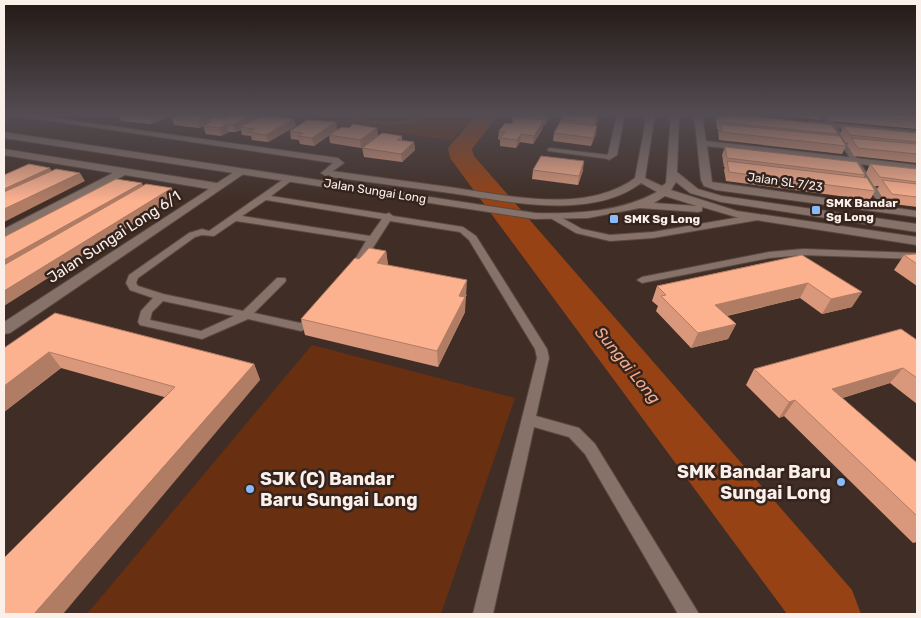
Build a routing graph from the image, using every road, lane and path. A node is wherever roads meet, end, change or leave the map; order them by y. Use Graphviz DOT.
graph roads {
  1 [pos="55,143"];
  2 [pos="124,143"];
  3 [pos="210,143"];
  4 [pos="614,143"];
  5 [pos="646,143"];
  6 [pos="674,143"];
  7 [pos="701,143"];
  8 [pos="843,143"];
  9 [pos="76,146"];
  10 [pos="550,150"];
  11 [pos="4,152"];
  12 [pos="609,157"];
  13 [pos="47,158"];
  14 [pos="855,160"];
  15 [pos="30,166"];
  16 [pos="917,168"];
  17 [pos="124,171"];
  18 [pos="243,171"];
  19 [pos="326,173"];
  20 [pos="672,173"];
  21 [pos="291,178"];
  22 [pos="640,179"];
  23 [pos="219,188"];
  24 [pos="665,192"];
  25 [pos="265,197"];
  26 [pos="639,205"];
  27 [pos="887,210"];
  28 [pos="736,214"];
  29 [pos="917,214"];
  30 [pos="389,216"];
  31 [pos="555,217"];
  32 [pos="758,217"];
  33 [pos="235,218"];
  34 [pos="917,228"];
  35 [pos="4,234"];
  36 [pos="372,240"];
  37 [pos="917,241"];
  38 [pos="917,256"];
  39 [pos="348,276"];
  40 [pos="281,280"];
  41 [pos="642,280"];
  42 [pos="161,297"];
  43 [pos="320,314"];
  44 [pos="245,316"];
  45 [pos="5,327"];
  46 [pos="530,420"];
  47 [pos="483,614"];
  48 [pos="689,614"];
  1 -- 9 [label="street, Jalan Sungai Long"];
  2 -- 19 [label="street, Jalan Sungai Long"];
  3 -- 19 [label="street"];
  4 -- 12 [label="street"];
  5 -- 22 [label="street"];
  6 -- 20 [label="street"];
  7 -- 14 [label="street"];
  7 -- 27 [label="street, Jalan SL 7/23"];
  8 -- 14 [label="lane"];
  9 -- 13 [label="street"];
  9 -- 18 [label="street, Jalan Sungai Long"];
  10 -- 12 [label="lane"];
  11 -- 13 [label="street"];
  13 -- 15 [label="street"];
  13 -- 17 [label="street"];
  14 -- 16 [label="street"];
  14 -- 27 [label="lane"];
  17 -- 23 [label="street"];
  17 -- 35 [label="street"];
  18 -- 21 [label="street, Jalan Sungai Long"];
  18 -- 23 [label="street, Jalan Sungai Long 6/1"];
  19 -- 22 [label="street, Jalan Sungai Long"];
  20 -- 24 [label="street"];
  20 -- 34 [label="street"];
  21 -- 25 [label="lane"];
  21 -- 31 [label="street, Jalan Sungai Long"];
  22 -- 24 [label="street"];
  23 -- 45 [label="street, Jalan Sungai Long 6/1"];
  24 -- 26 [label="street, Jalan Sungai Long"];
  24 -- 28 [label="street"];
  25 -- 30 [label="lane"];
  25 -- 33 [label="lane"];
  26 -- 28 [label="street"];
  26 -- 31 [label="street, Jalan Sungai Long"];
  27 -- 29 [label="street, Jalan SL 7/23"];
  28 -- 32 [label="street"];
  30 -- 36 [label="lane"];
  30 -- 46 [label="lane"];
  31 -- 32 [label="lane"];
  32 -- 37 [label="street"];
  33 -- 36 [label="lane"];
  33 -- 42 [label="lane"];
  36 -- 39 [label="lane"];
  38 -- 41 [label="lane"];
  40 -- 44 [label="lane"];
  42 -- 44 [label="lane"];
  42 -- 44 [label="lane"];
  43 -- 44 [label="lane"];
  46 -- 47 [label="lane"];
  46 -- 48 [label="lane"];
}
